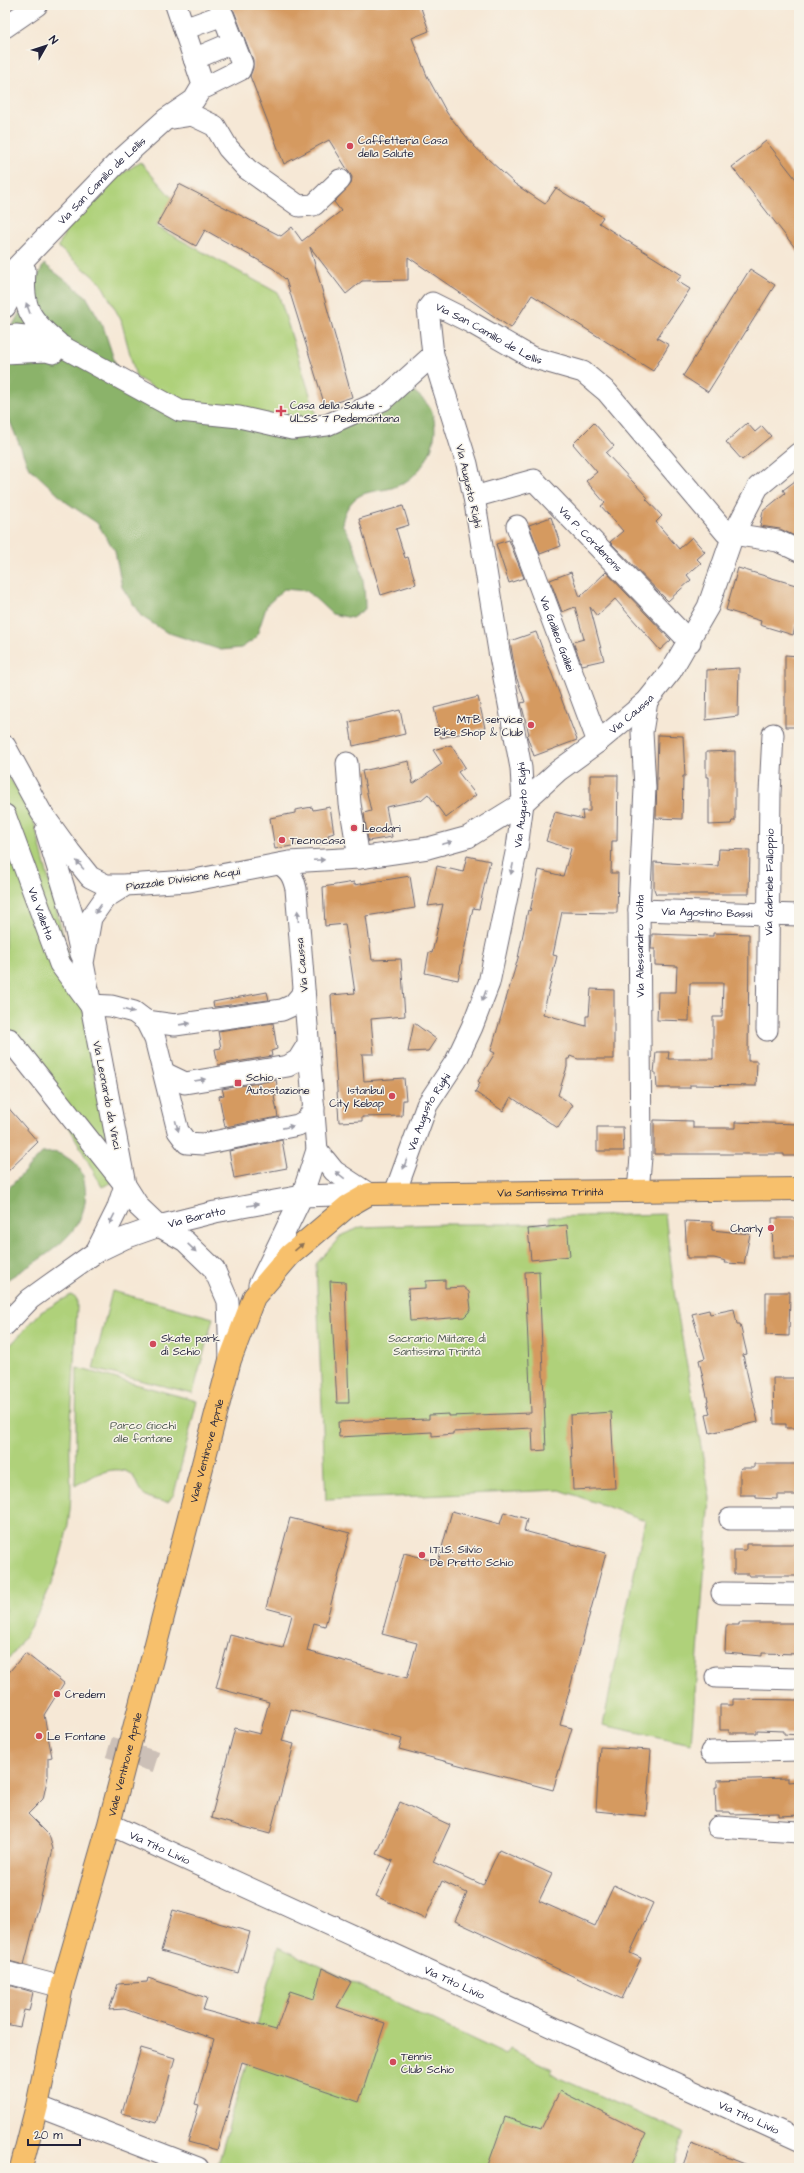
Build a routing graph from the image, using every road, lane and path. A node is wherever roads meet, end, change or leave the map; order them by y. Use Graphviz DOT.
graph roads {
  1 [pos="37,5"];
  2 [pos="176,5"];
  3 [pos="5,27"];
  4 [pos="184,29"];
  5 [pos="234,42"];
  6 [pos="194,59"];
  7 [pos="203,88"];
  8 [pos="166,119"];
  9 [pos="340,180"];
  10 [pos="40,244"];
  11 [pos="25,270"];
  12 [pos="5,279"];
  13 [pos="5,308"];
  14 [pos="5,336"];
  15 [pos="63,347"];
  16 [pos="5,353"];
  17 [pos="433,355"];
  18 [pos="94,366"];
  19 [pos="799,453"];
  20 [pos="474,497"];
  21 [pos="517,526"];
  22 [pos="733,535"];
  23 [pos="799,551"];
  24 [pos="690,642"];
  25 [pos="647,701"];
  26 [pos="773,734"];
  27 [pos="598,742"];
  28 [pos="5,746"];
  29 [pos="346,763"];
  30 [pos="523,803"];
  31 [pos="41,812"];
  32 [pos="5,815"];
  33 [pos="359,858"];
  34 [pos="280,864"];
  35 [pos="126,886"];
  36 [pos="639,910"];
  37 [pos="768,915"];
  38 [pos="799,915"];
  39 [pos="83,963"];
  40 [pos="304,992"];
  41 [pos="90,1006"];
  42 [pos="146,1021"];
  43 [pos="767,1030"];
  44 [pos="8,1039"];
  45 [pos="308,1044"];
  46 [pos="164,1073"];
  47 [pos="314,1108"];
  48 [pos="317,1150"];
  49 [pos="125,1185"];
  50 [pos="799,1189"];
  51 [pos="638,1191"];
  52 [pos="395,1193"];
  53 [pos="369,1194"];
  54 [pos="302,1196"];
  55 [pos="159,1226"];
  56 [pos="96,1252"];
  57 [pos="254,1297"];
  58 [pos="5,1325"];
  59 [pos="230,1360"];
  60 [pos="730,1519"];
  61 [pos="799,1519"];
  62 [pos="722,1593"];
  63 [pos="799,1594"];
  64 [pos="716,1677"];
  65 [pos="799,1679"];
  66 [pos="799,1750"];
  67 [pos="711,1752"];
  68 [pos="109,1824"];
  69 [pos="718,1827"];
  70 [pos="799,1832"];
  71 [pos="5,1972"];
  72 [pos="62,1987"];
  73 [pos="37,2106"];
  74 [pos="799,2140"];
  75 [pos="21,2168"];
  76 [pos="198,2168"];
  1 -- 3 [label="street"];
  2 -- 4 [label="street"];
  4 -- 5 [label="street"];
  4 -- 6 [label="street"];
  5 -- 6 [label="street"];
  5 -- 7 [label="street"];
  6 -- 7 [label="street"];
  7 -- 8 [label="street, Via San Camillo de Lellis"];
  8 -- 9 [label="street"];
  8 -- 10 [label="street, Via San Camillo de Lellis"];
  10 -- 11 [label="street, Via San Camillo de Lellis"];
  10 -- 12 [label="street, Via San Camillo de Lellis"];
  11 -- 13 [label="street, Via San Camillo de Lellis"];
  15 -- 11 [label="street, one-way"];
  14 -- 15 [label="street"];
  15 -- 18 [label="street"];
  16 -- 18 [label="street"];
  17 -- 18 [label="street"];
  17 -- 20 [label="street, Via Augusto Righi"];
  17 -- 22 [label="street, Via San Camillo de Lellis"];
  19 -- 22 [label="street, Via Caussa"];
  20 -- 24 [label="street, Via P. Cordenons"];
  20 -- 30 [label="street, Via Augusto Righi"];
  21 -- 27 [label="street, Via Galileo Galilei"];
  22 -- 23 [label="street"];
  22 -- 24 [label="street, Via Caussa"];
  24 -- 25 [label="street, Via Caussa"];
  25 -- 27 [label="street, Via Caussa"];
  25 -- 36 [label="street, Via Alessandro Volta"];
  26 -- 37 [label="street, Via Gabriele Falloppio"];
  27 -- 30 [label="street, Via Caussa"];
  28 -- 31 [label="street"];
  29 -- 33 [label="street"];
  33 -- 30 [label="street, Via Caussa, one-way"];
  30 -- 52 [label="street, Via Augusto Righi, one-way"];
  35 -- 31 [label="street, one-way"];
  31 -- 39 [label="street"];
  32 -- 41 [label="street, Via Valletta"];
  34 -- 33 [label="street, Via Caussa, one-way"];
  34 -- 35 [label="street, Piazzale Divisione Acqui"];
  40 -- 34 [label="street, Via Caussa, one-way"];
  35 -- 39 [label="street, Piazzale Divisione Acqui, one-way"];
  36 -- 37 [label="street, Via Agostino Bassi"];
  36 -- 51 [label="street, Via Alessandro Volta"];
  37 -- 38 [label="street, Via Agostino Bassi"];
  37 -- 43 [label="street, Via Gabriele Falloppio"];
  39 -- 41 [label="street, Piazzale Divisione Acqui"];
  42 -- 40 [label="street, one-way"];
  40 -- 45 [label="street, Via Caussa"];
  41 -- 42 [label="street, one-way"];
  41 -- 49 [label="street, Via Leonardo da Vinci"];
  42 -- 46 [label="street"];
  44 -- 49 [label="street"];
  46 -- 45 [label="street, one-way"];
  45 -- 47 [label="street, Via Caussa"];
  46 -- 47 [label="street, one-way"];
  47 -- 48 [label="street, Via Caussa"];
  53 -- 48 [label="street, one-way"];
  48 -- 54 [label="street, Via Caussa"];
  49 -- 55 [label="street"];
  49 -- 56 [label="street, Via Baratto, one-way"];
  50 -- 51 [label="main road, Via Santissima Trinità"];
  51 -- 52 [label="main road, Via Santissima Trinità"];
  52 -- 53 [label="main road, Via Santissima Trinità"];
  53 -- 54 [label="street, Via Santissima Trinità"];
  57 -- 53 [label="main road, Viale Ventinove Aprile, one-way"];
  55 -- 54 [label="street, Via Baratto, one-way"];
  54 -- 57 [label="street, Viale Ventinove Aprile"];
  55 -- 56 [label="street, Via Baratto"];
  55 -- 59 [label="street, Viale Ventinove Aprile, one-way"];
  56 -- 58 [label="street, Via Baratto"];
  57 -- 59 [label="main road, Viale Ventinove Aprile"];
  59 -- 68 [label="main road, Viale Ventinove Aprile"];
  60 -- 61 [label="street"];
  62 -- 63 [label="street"];
  64 -- 65 [label="street"];
  66 -- 67 [label="street"];
  68 -- 72 [label="main road, Viale Ventinove Aprile"];
  68 -- 74 [label="street, Via Tito Livio"];
  69 -- 70 [label="street"];
  71 -- 72 [label="street"];
  72 -- 73 [label="main road, Viale Ventinove Aprile"];
  73 -- 75 [label="main road, Viale Ventinove Aprile"];
  73 -- 76 [label="street"];
}
